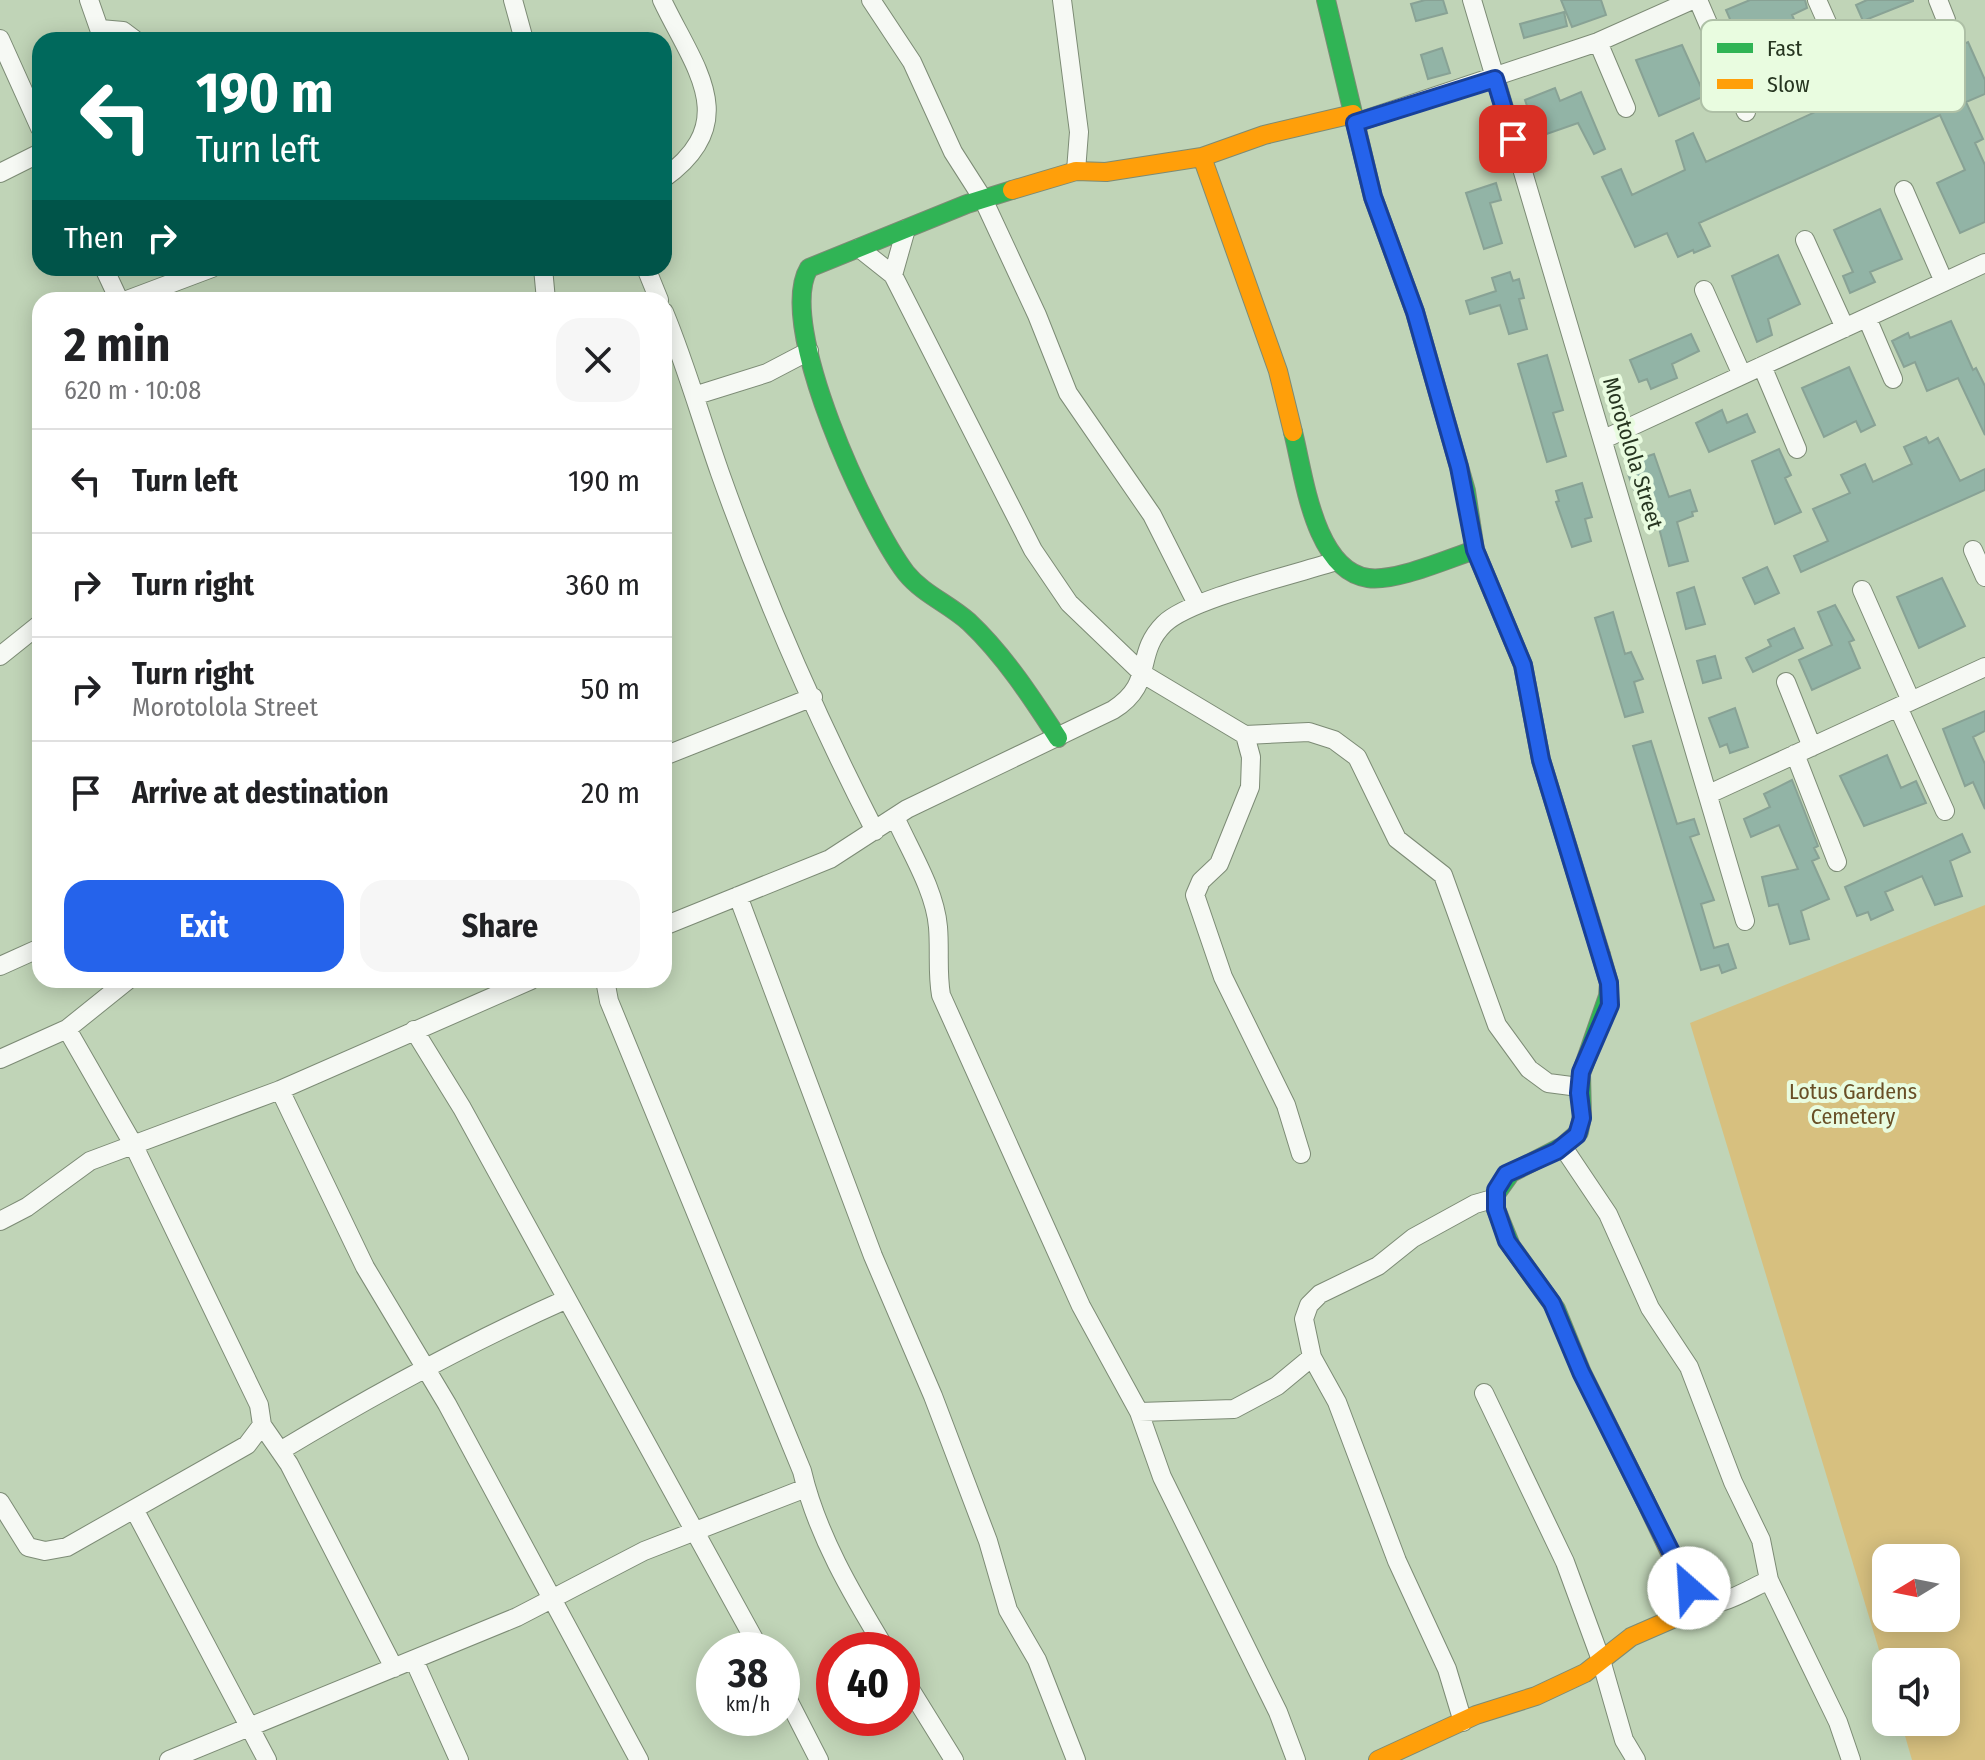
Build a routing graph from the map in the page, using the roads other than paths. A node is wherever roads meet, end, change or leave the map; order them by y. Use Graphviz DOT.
graph roads {
  1 [pos="89,0"];
  2 [pos="513,0"];
  3 [pos="662,0"];
  4 [pos="871,0"];
  5 [pos="1062,0"];
  6 [pos="1326,0"];
  7 [pos="1472,0"];
  8 [pos="1695,0"];
  9 [pos="1817,0"];
  10 [pos="1938,0"];
  11 [pos="1704,20"];
  12 [pos="1826,20"];
  13 [pos="1946,20"];
  14 [pos="101,32"];
  15 [pos="522,32"];
  16 [pos="0,39"];
  17 [pos="1598,42"];
  18 [pos="1495,79"];
  19 [pos="1626,108"];
  20 [pos="32,110"];
  21 [pos="1354,119"];
  22 [pos="32,157"];
  23 [pos="1202,157"];
  24 [pos="672,170"];
  25 [pos="1076,171"];
  26 [pos="0,173"];
  27 [pos="1904,190"];
  28 [pos="983,199"];
  29 [pos="906,229"];
  30 [pos="1805,240"];
  31 [pos="859,248"];
  32 [pos="1985,263"];
  33 [pos="893,275"];
  34 [pos="191,276"];
  35 [pos="1944,282"];
  36 [pos="1704,290"];
  37 [pos="148,292"];
  38 [pos="1867,318"];
  39 [pos="1845,328"];
  40 [pos="672,332"];
  41 [pos="809,351"];
  42 [pos="1762,366"];
  43 [pos="1742,375"];
  44 [pos="1893,379"];
  45 [pos="697,395"];
  46 [pos="1604,439"];
  47 [pos="1797,449"];
  48 [pos="1475,550"];
  49 [pos="1973,550"];
  50 [pos="1336,561"];
  51 [pos="1985,577"];
  52 [pos="1862,590"];
  53 [pos="1197,604"];
  54 [pos="32,630"];
  55 [pos="0,656"];
  56 [pos="1985,667"];
  57 [pos="1143,674"];
  58 [pos="1786,682"];
  59 [pos="813,697"];
  60 [pos="1904,704"];
  61 [pos="1245,735"];
  62 [pos="1058,738"];
  63 [pos="1804,750"];
  64 [pos="672,753"];
  65 [pos="1709,794"];
  66 [pos="1945,811"];
  67 [pos="895,817"];
  68 [pos="875,831"];
  69 [pos="1837,862"];
  70 [pos="738,896"];
  71 [pos="1745,921"];
  72 [pos="672,923"];
  73 [pos="32,952"];
  74 [pos="0,966"];
  75 [pos="118,988"];
  76 [pos="512,988"];
  77 [pos="607,988"];
  78 [pos="67,1029"];
  79 [pos="414,1030"];
  80 [pos="0,1059"];
  81 [pos="1579,1087"];
  82 [pos="280,1090"];
  83 [pos="133,1144"];
  84 [pos="1563,1147"];
  85 [pos="1301,1154"];
  86 [pos="1496,1198"];
  87 [pos="0,1221"];
  88 [pos="567,1299"];
  89 [pos="1312,1357"];
  90 [pos="426,1368"];
  91 [pos="1484,1393"];
  92 [pos="1139,1412"];
  93 [pos="262,1425"];
  94 [pos="280,1451"];
  95 [pos="806,1488"];
  96 [pos="0,1502"];
  97 [pos="134,1509"];
  98 [pos="692,1532"];
  99 [pos="1769,1580"];
  100 [pos="552,1599"];
  101 [pos="1690,1602"];
  102 [pos="750,1632"];
  103 [pos="875,1632"];
  104 [pos="414,1660"];
  105 [pos="1601,1660"];
  106 [pos="394,1668"];
  107 [pos="920,1705"];
  108 [pos="1463,1722"];
  109 [pos="800,1723"];
  110 [pos="248,1728"];
  111 [pos="169,1760"];
  112 [pos="267,1760"];
  113 [pos="459,1760"];
  114 [pos="639,1760"];
  115 [pos="819,1760"];
  116 [pos="954,1760"];
  117 [pos="1076,1760"];
  118 [pos="1296,1760"];
  119 [pos="1378,1760"];
  120 [pos="1636,1760"];
  121 [pos="1851,1760"];
  1 -- 14 [label="street"];
  2 -- 15 [label="street"];
  3 -- 24 [label="street"];
  4 -- 28 [label="street"];
  5 -- 25 [label="street"];
  6 -- 21 [label="street"];
  7 -- 18 [label="street, Morotolola Street"];
  8 -- 11 [label="street"];
  8 -- 17 [label="street"];
  9 -- 12 [label="street"];
  10 -- 13 [label="street"];
  16 -- 20 [label="street"];
  17 -- 18 [label="street"];
  17 -- 19 [label="street"];
  18 -- 21 [label="street"];
  18 -- 46 [label="street, Morotolola Street"];
  21 -- 23 [label="street"];
  21 -- 48 [label="street"];
  22 -- 26 [label="street"];
  23 -- 25 [label="street"];
  23 -- 50 [label="street"];
  25 -- 28 [label="street"];
  27 -- 35 [label="street"];
  28 -- 29 [label="street"];
  28 -- 53 [label="street"];
  29 -- 31 [label="street"];
  29 -- 33 [label="street"];
  30 -- 39 [label="street"];
  31 -- 33 [label="street"];
  31 -- 41 [label="street"];
  32 -- 35 [label="street"];
  33 -- 57 [label="street"];
  34 -- 37 [label="street"];
  35 -- 38 [label="street"];
  36 -- 43 [label="street"];
  38 -- 39 [label="street"];
  38 -- 44 [label="street"];
  39 -- 42 [label="street"];
  40 -- 45 [label="street"];
  41 -- 45 [label="street"];
  41 -- 62 [label="street"];
  42 -- 43 [label="street"];
  42 -- 47 [label="street"];
  43 -- 46 [label="street"];
  45 -- 59 [label="street"];
  46 -- 65 [label="street, Morotolola Street"];
  48 -- 50 [label="street"];
  48 -- 81 [label="street"];
  49 -- 51 [label="street"];
  50 -- 53 [label="street"];
  52 -- 60 [label="street"];
  53 -- 57 [label="street"];
  54 -- 55 [label="street"];
  56 -- 60 [label="street"];
  57 -- 61 [label="street"];
  57 -- 62 [label="street"];
  58 -- 63 [label="street"];
  59 -- 64 [label="street"];
  59 -- 68 [label="street"];
  60 -- 63 [label="street"];
  60 -- 66 [label="street"];
  61 -- 81 [label="street"];
  61 -- 85 [label="street"];
  62 -- 67 [label="street"];
  63 -- 65 [label="street"];
  63 -- 69 [label="street"];
  65 -- 71 [label="street, Morotolola Street"];
  67 -- 68 [label="street"];
  67 -- 92 [label="street"];
  68 -- 70 [label="street"];
  70 -- 72 [label="street"];
  70 -- 117 [label="street"];
  73 -- 74 [label="street"];
  75 -- 78 [label="street"];
  76 -- 79 [label="street"];
  77 -- 95 [label="street"];
  78 -- 80 [label="street"];
  78 -- 83 [label="street"];
  79 -- 82 [label="street"];
  79 -- 88 [label="street"];
  81 -- 84 [label="street"];
  82 -- 83 [label="street"];
  82 -- 90 [label="street"];
  83 -- 87 [label="street"];
  83 -- 93 [label="street"];
  84 -- 86 [label="street"];
  84 -- 99 [label="street"];
  86 -- 89 [label="street"];
  86 -- 101 [label="street"];
  88 -- 90 [label="street"];
  88 -- 98 [label="street"];
  89 -- 92 [label="street"];
  89 -- 108 [label="street"];
  90 -- 94 [label="street"];
  90 -- 100 [label="street"];
  91 -- 105 [label="street"];
  92 -- 118 [label="street"];
  93 -- 94 [label="street"];
  93 -- 97 [label="street"];
  94 -- 106 [label="street"];
  95 -- 98 [label="street"];
  95 -- 103 [label="street"];
  96 -- 97 [label="street"];
  97 -- 110 [label="street"];
  98 -- 100 [label="street"];
  98 -- 102 [label="street"];
  99 -- 101 [label="street"];
  99 -- 121 [label="street"];
  100 -- 104 [label="street"];
  100 -- 114 [label="street"];
  101 -- 105 [label="street"];
  104 -- 106 [label="street"];
  104 -- 113 [label="street"];
  105 -- 108 [label="street"];
  105 -- 120 [label="street"];
  106 -- 110 [label="street"];
  107 -- 116 [label="street"];
  108 -- 119 [label="street"];
  109 -- 115 [label="street"];
  110 -- 111 [label="street"];
  110 -- 112 [label="street"];
}
